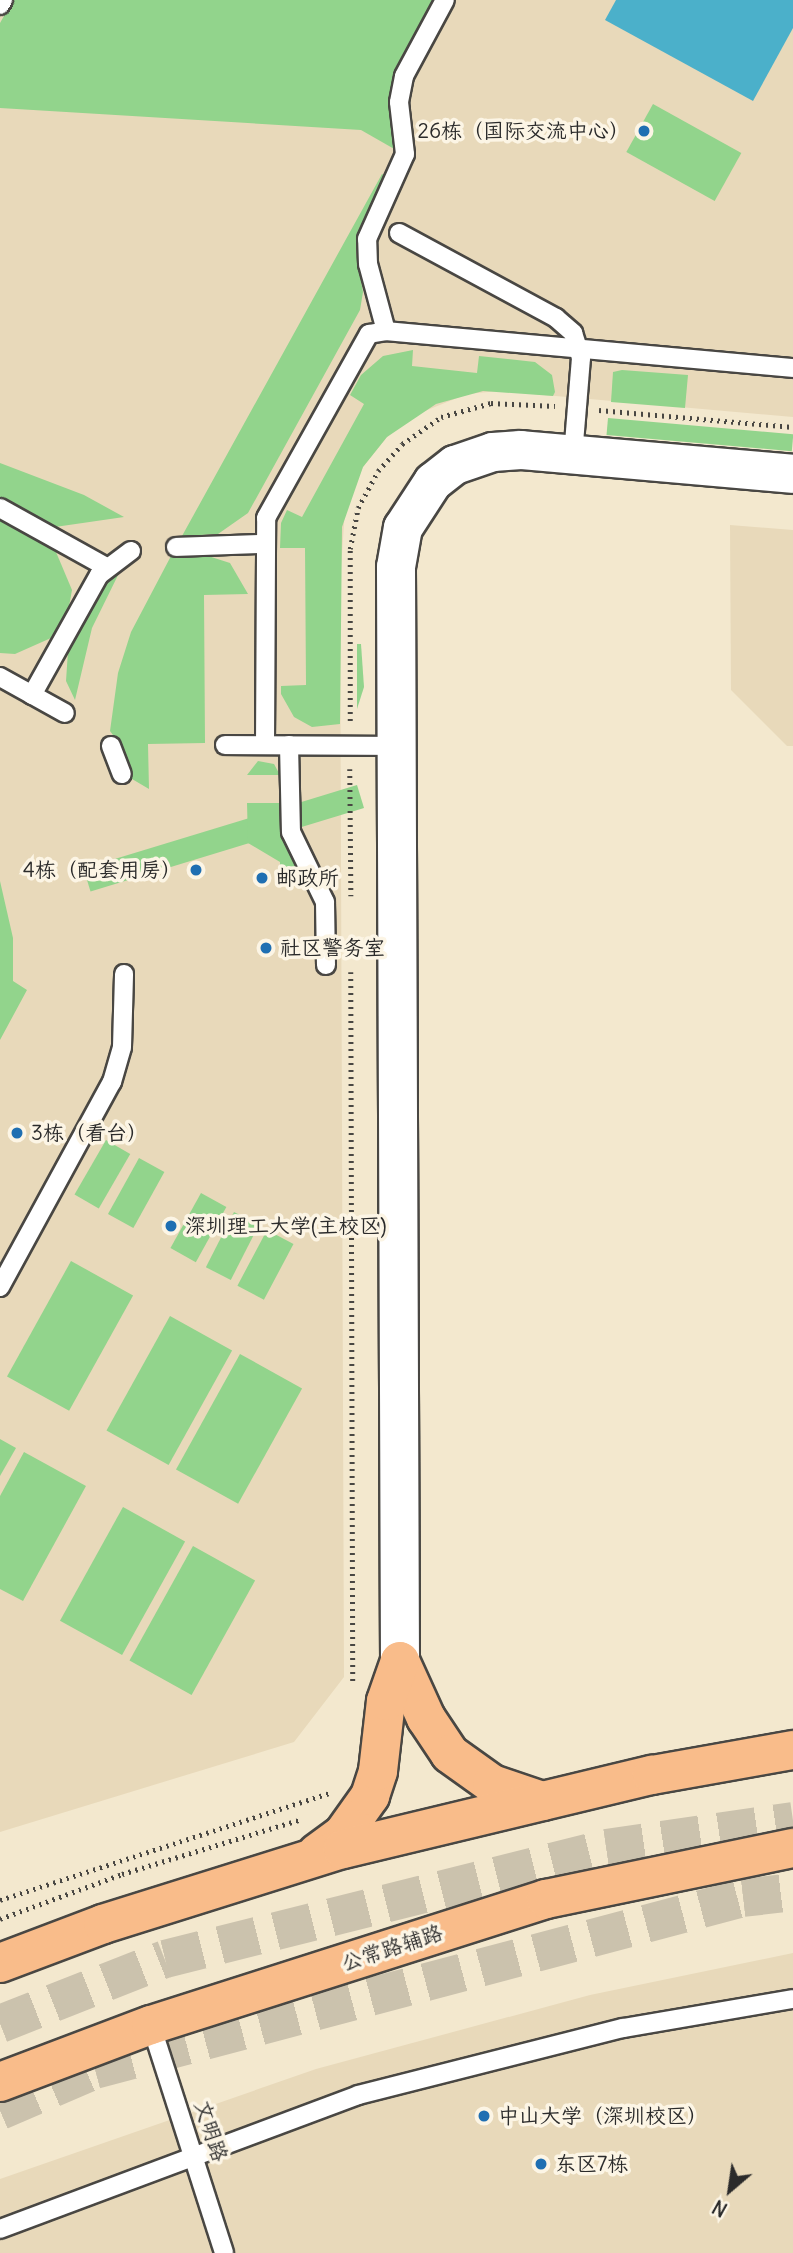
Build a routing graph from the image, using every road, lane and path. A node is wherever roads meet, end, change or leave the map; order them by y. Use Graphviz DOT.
graph roads {
  1 [pos="3,0"];
  2 [pos="445,0"];
  3 [pos="0,5"];
  4 [pos="399,233"];
  5 [pos="386,331"];
  6 [pos="580,349"];
  7 [pos="793,368"];
  8 [pos="602,410"];
  9 [pos="793,427"];
  10 [pos="573,455"];
  11 [pos="793,474"];
  12 [pos="0,508"];
  13 [pos="264,544"];
  14 [pos="176,547"];
  15 [pos="131,551"];
  16 [pos="106,567"];
  17 [pos="0,677"];
  18 [pos="32,695"];
  19 [pos="65,713"];
  20 [pos="225,745"];
  21 [pos="265,745"];
  22 [pos="289,745"];
  23 [pos="111,746"];
  24 [pos="397,746"];
  25 [pos="122,774"];
  26 [pos="327,965"];
  27 [pos="124,974"];
  28 [pos="351,1071"];
  29 [pos="0,1287"];
  30 [pos="400,1661"];
  31 [pos="353,1663"];
  32 [pos="793,1750"];
  33 [pos="542,1801"];
  34 [pos="331,1803"];
  35 [pos="313,1815"];
  36 [pos="793,1848"];
  37 [pos="307,1860"];
  38 [pos="0,1900"];
  39 [pos="0,1919"];
  40 [pos="0,1963"];
  41 [pos="793,1999"];
  42 [pos="151,2025"];
  43 [pos="0,2082"];
  44 [pos="195,2154"];
  45 [pos="0,2229"];
  46 [pos="224,2253"];
  1 -- 3 [label="lane"];
  2 -- 5 [label="lane"];
  4 -- 6 [label="lane"];
  5 -- 6 [label="lane"];
  5 -- 13 [label="lane"];
  6 -- 7 [label="lane"];
  6 -- 10 [label="lane"];
  8 -- 9 [label="path"];
  10 -- 11 [label="street"];
  10 -- 24 [label="street"];
  12 -- 16 [label="lane"];
  13 -- 14 [label="lane"];
  13 -- 21 [label="lane"];
  15 -- 16 [label="lane"];
  16 -- 18 [label="lane"];
  17 -- 18 [label="lane"];
  18 -- 19 [label="lane"];
  20 -- 21 [label="lane"];
  21 -- 22 [label="lane"];
  22 -- 24 [label="lane"];
  22 -- 26 [label="lane"];
  23 -- 25 [label="lane"];
  24 -- 30 [label="street"];
  27 -- 29 [label="lane"];
  28 -- 31 [label="path"];
  30 -- 33 [label="main road"];
  30 -- 37 [label="main road"];
  32 -- 33 [label="main road"];
  33 -- 37 [label="main road"];
  34 -- 38 [label="path"];
  35 -- 39 [label="path"];
  36 -- 42 [label="main road, 公常路辅路"];
  37 -- 40 [label="main road"];
  41 -- 44 [label="lane"];
  42 -- 43 [label="main road, 公常路辅路"];
  42 -- 44 [label="lane, 文明路"];
  44 -- 45 [label="lane"];
  44 -- 46 [label="lane, 文明路"];
}
